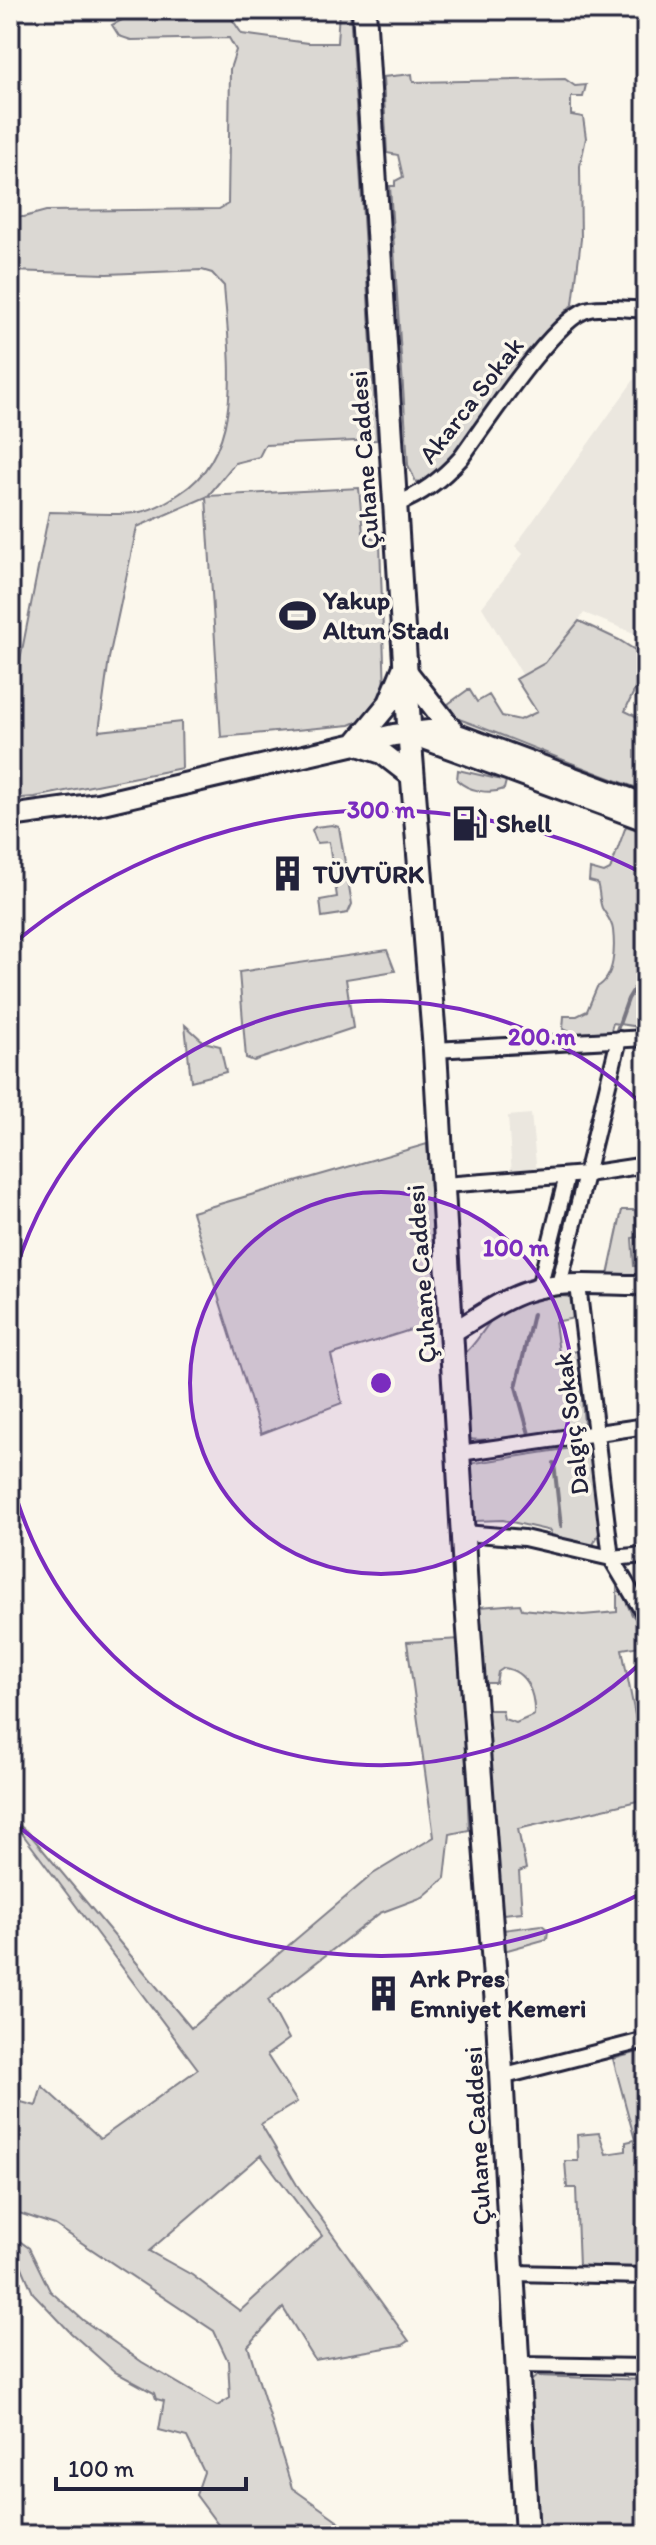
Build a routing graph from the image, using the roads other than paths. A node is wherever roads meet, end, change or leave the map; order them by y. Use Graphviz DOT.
graph roads {
  1 [pos="364,10"];
  2 [pos="646,310"];
  3 [pos="395,505"];
  4 [pos="406,668"];
  5 [pos="411,733"];
  6 [pos="455,734"];
  7 [pos="355,744"];
  8 [pos="413,777"];
  9 [pos="646,815"];
  10 [pos="10,816"];
  11 [pos="646,1038"];
  12 [pos="619,1039"];
  13 [pos="435,1050"];
  14 [pos="646,1165"];
  15 [pos="586,1174"];
  16 [pos="567,1176"];
  17 [pos="444,1185"];
  18 [pos="569,1285"];
  19 [pos="646,1285"];
  20 [pos="539,1288"];
  21 [pos="453,1332"];
  22 [pos="646,1426"];
  23 [pos="596,1433"];
  24 [pos="460,1453"];
  25 [pos="465,1533"];
  26 [pos="646,1555"];
  27 [pos="611,1558"];
  28 [pos="646,1617"];
  29 [pos="646,2040"];
  30 [pos="501,2077"];
  31 [pos="513,2273"];
  32 [pos="646,2276"];
  33 [pos="518,2365"];
  34 [pos="646,2367"];
  35 [pos="527,2535"];
  1 -- 3 [label="main road, Çuhane Caddesi"];
  2 -- 3 [label="street, Akarca Sokak"];
  3 -- 4 [label="main road, Çuhane Caddesi"];
  4 -- 5 [label="main road, Çuhane Caddesi"];
  4 -- 6 [label="main road"];
  4 -- 7 [label="main road"];
  5 -- 6 [label="main road"];
  5 -- 7 [label="main road"];
  5 -- 8 [label="main road, Çuhane Caddesi"];
  5 -- 9 [label="main road"];
  6 -- 9 [label="main road"];
  7 -- 8 [label="main road"];
  7 -- 10 [label="main road"];
  8 -- 13 [label="main road, Çuhane Caddesi"];
  11 -- 12 [label="street"];
  12 -- 13 [label="street"];
  12 -- 15 [label="street"];
  13 -- 17 [label="main road, Çuhane Caddesi"];
  14 -- 15 [label="street"];
  15 -- 16 [label="street"];
  15 -- 18 [label="street"];
  16 -- 17 [label="street"];
  16 -- 20 [label="street"];
  17 -- 21 [label="main road, Çuhane Caddesi"];
  18 -- 19 [label="street"];
  18 -- 20 [label="street"];
  18 -- 23 [label="street, Dalgıç Sokak"];
  20 -- 21 [label="street"];
  21 -- 24 [label="main road, Çuhane Caddesi"];
  22 -- 23 [label="street"];
  23 -- 24 [label="street"];
  23 -- 27 [label="street, Dalgıç Sokak"];
  24 -- 25 [label="main road, Çuhane Caddesi"];
  25 -- 27 [label="street"];
  25 -- 30 [label="main road, Çuhane Caddesi"];
  26 -- 27 [label="street"];
  27 -- 28 [label="street"];
  29 -- 30 [label="street"];
  30 -- 31 [label="main road, Çuhane Caddesi"];
  31 -- 32 [label="street"];
  31 -- 33 [label="main road, Çuhane Caddesi"];
  33 -- 34 [label="street"];
  33 -- 35 [label="main road, Çuhane Caddesi"];
}
